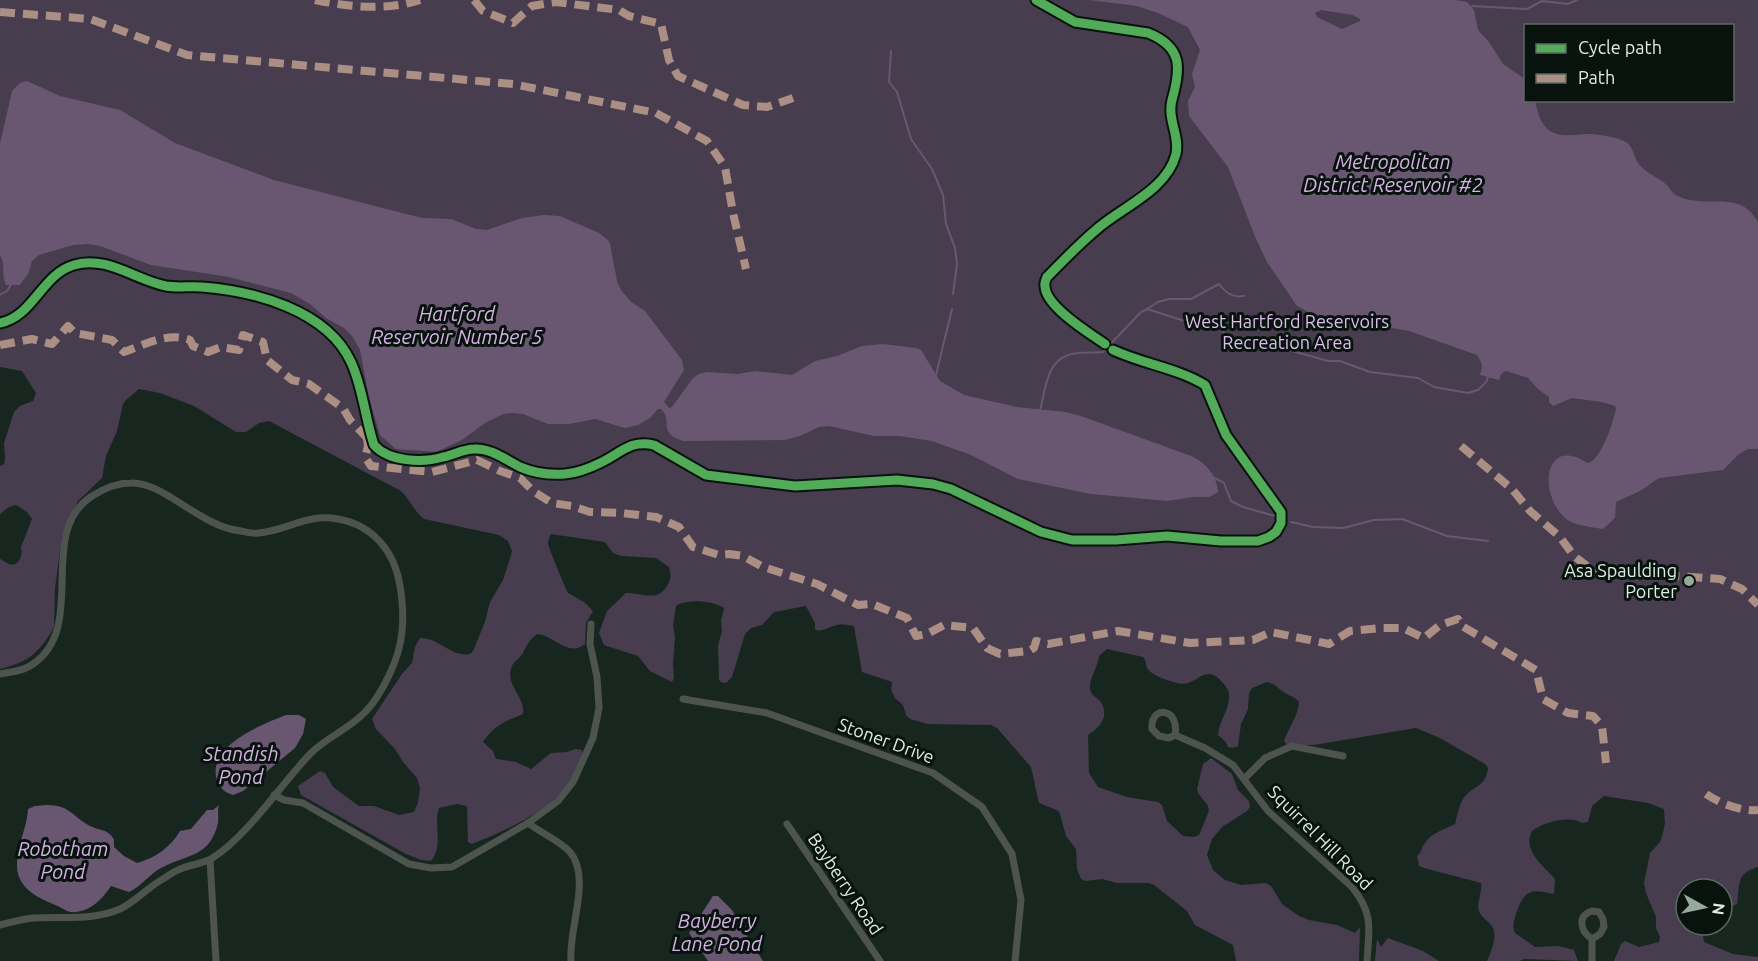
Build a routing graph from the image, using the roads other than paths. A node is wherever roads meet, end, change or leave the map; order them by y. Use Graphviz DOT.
graph roads {
  1 [pos="591,624"];
  2 [pos="0,674"];
  3 [pos="683,699"];
  4 [pos="1175,735"];
  5 [pos="1343,756"];
  6 [pos="1245,778"];
  7 [pos="274,795"];
  8 [pos="528,823"];
  9 [pos="787,824"];
  10 [pos="210,860"];
  11 [pos="0,925"];
  12 [pos="1592,939"];
  13 [pos="1368,960"];
  14 [pos="216,961"];
  15 [pos="571,961"];
  16 [pos="880,961"];
  17 [pos="1015,961"];
  18 [pos="1592,961"];
  1 -- 8 [label="street"];
  2 -- 7 [label="street"];
  3 -- 17 [label="street, Stoner Drive"];
  4 -- 6 [label="street"];
  5 -- 6 [label="street, Squirrel Hill Road"];
  6 -- 13 [label="street, Squirrel Hill Road"];
  7 -- 8 [label="street"];
  7 -- 10 [label="street"];
  8 -- 15 [label="street"];
  9 -- 16 [label="street, Bayberry Road"];
  10 -- 11 [label="street"];
  10 -- 14 [label="street"];
  12 -- 18 [label="street"];
}
